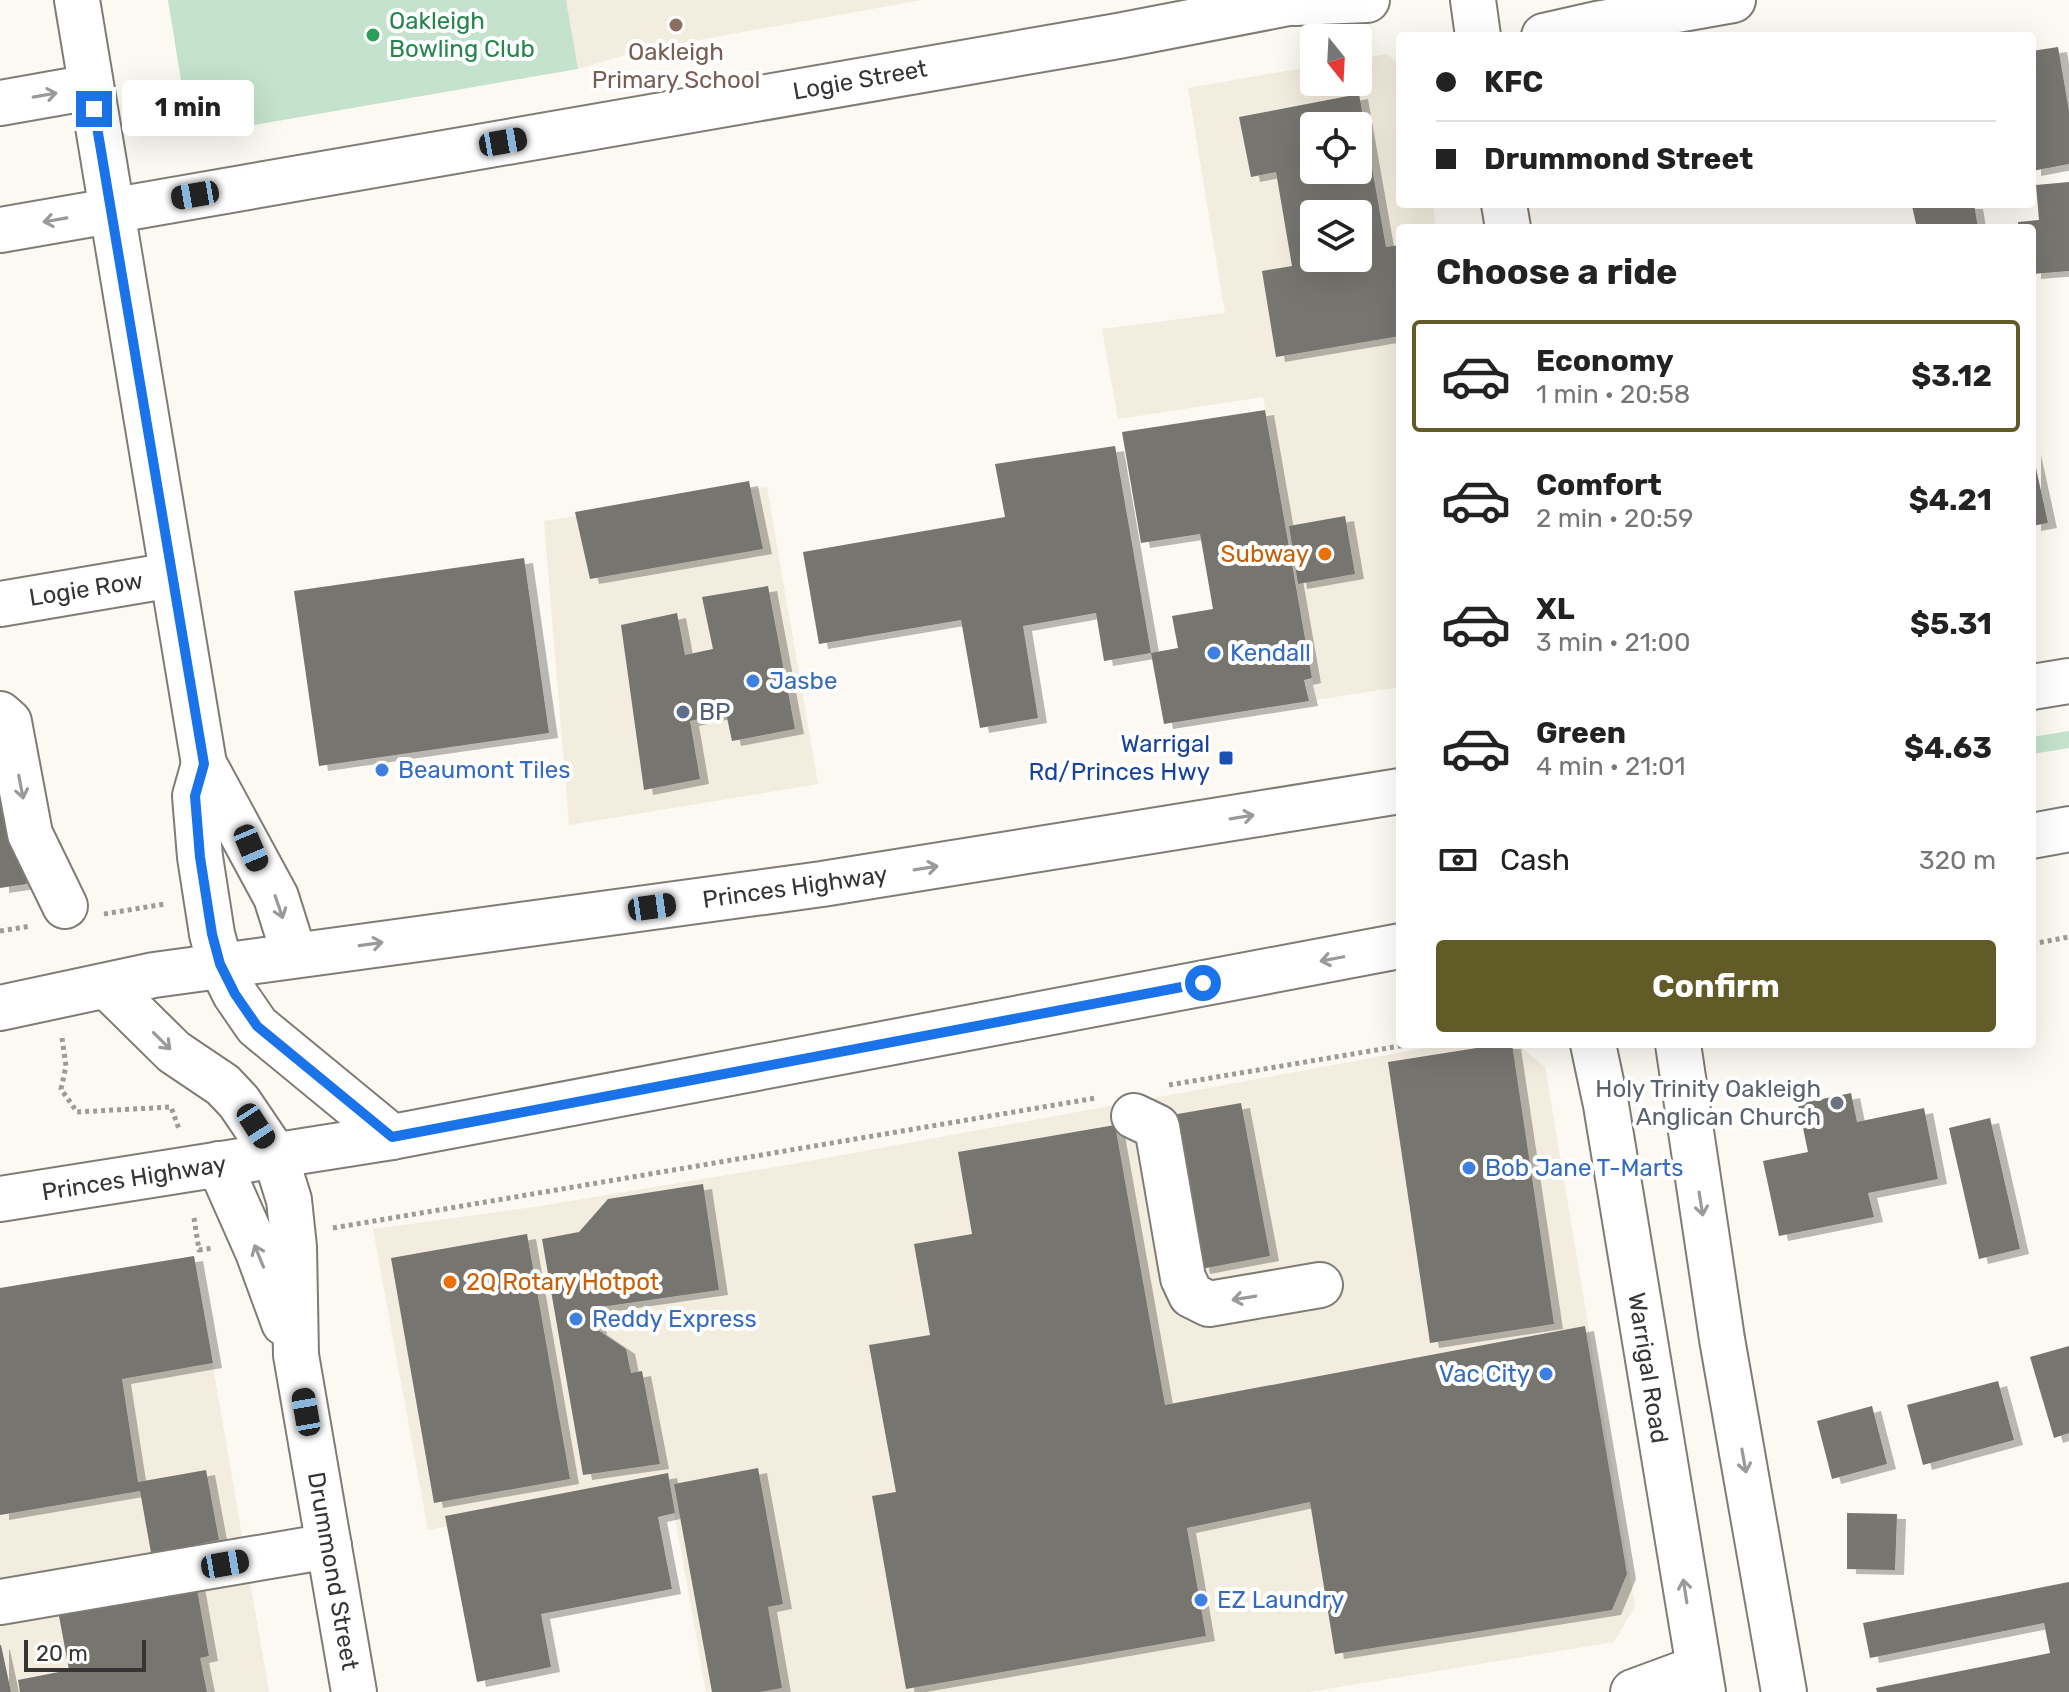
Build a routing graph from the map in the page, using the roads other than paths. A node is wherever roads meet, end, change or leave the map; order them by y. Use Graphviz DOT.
graph roads {
  1 [pos="77,0"];
  2 [pos="1367,0"];
  3 [pos="1473,0"];
  4 [pos="1733,0"];
  5 [pos="1300,1"];
  6 [pos="1477,32"];
  7 [pos="1562,32"];
  8 [pos="91,87"];
  9 [pos="0,103"];
  10 [pos="111,210"];
  11 [pos="0,230"];
  12 [pos="172,575"];
  13 [pos="0,604"];
  14 [pos="2069,681"];
  15 [pos="2036,686"];
  16 [pos="0,714"];
  17 [pos="204,764"];
  18 [pos="1396,792"];
  19 [pos="2069,829"];
  20 [pos="2036,835"];
  21 [pos="65,906"];
  22 [pos="1396,947"];
  23 [pos="294,954"];
  24 [pos="220,964"];
  25 [pos="107,986"];
  26 [pos="0,1008"];
  27 [pos="1566,1048"];
  28 [pos="1594,1048"];
  29 [pos="1679,1048"];
  30 [pos="1131,1100"];
  31 [pos="1606,1105"];
  32 [pos="392,1137"];
  33 [pos="275,1155"];
  34 [pos="203,1166"];
  35 [pos="0,1199"];
  36 [pos="272,1238"];
  37 [pos="1320,1285"];
  38 [pos="329,1546"];
  39 [pos="0,1602"];
  40 [pos="1700,1680"];
  41 [pos="354,1692"];
  42 [pos="1633,1692"];
  43 [pos="1784,1692"];
  1 -- 8 [label="main road"];
  2 -- 5 [label="main road, Logie Street"];
  3 -- 6 [label="main road"];
  4 -- 7 [label="main road"];
  5 -- 10 [label="main road, Logie Street"];
  9 -- 8 [label="main road, one-way"];
  8 -- 10 [label="main road"];
  10 -- 11 [label="main road, Logie Street, one-way"];
  10 -- 12 [label="main road"];
  12 -- 13 [label="main road, Logie Row"];
  12 -- 17 [label="main road"];
  14 -- 15 [label="main road"];
  16 -- 21 [label="main road, one-way"];
  17 -- 23 [label="main road, one-way"];
  17 -- 24 [label="main road"];
  23 -- 18 [label="main road, Princes Highway, one-way"];
  19 -- 20 [label="main road"];
  22 -- 32 [label="main road, Princes Highway, one-way"];
  23 -- 24 [label="main road, Princes Highway"];
  24 -- 25 [label="main road, Princes Highway"];
  24 -- 32 [label="main road"];
  25 -- 26 [label="main road, Princes Highway"];
  25 -- 33 [label="main road, Drummond Street, one-way"];
  27 -- 31 [label="main road"];
  28 -- 31 [label="main road, Warrigal Road"];
  29 -- 43 [label="main road, one-way"];
  37 -- 30 [label="main road, one-way"];
  40 -- 31 [label="main road, Warrigal Road, one-way"];
  32 -- 33 [label="main road, Princes Highway"];
  33 -- 34 [label="main road, Princes Highway"];
  33 -- 36 [label="main road, Drummond Street"];
  34 -- 35 [label="main road, Princes Highway"];
  36 -- 34 [label="main road, Drummond Street, one-way"];
  36 -- 38 [label="main road, Drummond Street"];
  38 -- 39 [label="main road"];
  38 -- 41 [label="main road, Drummond Street"];
  40 -- 42 [label="main road"];
}
